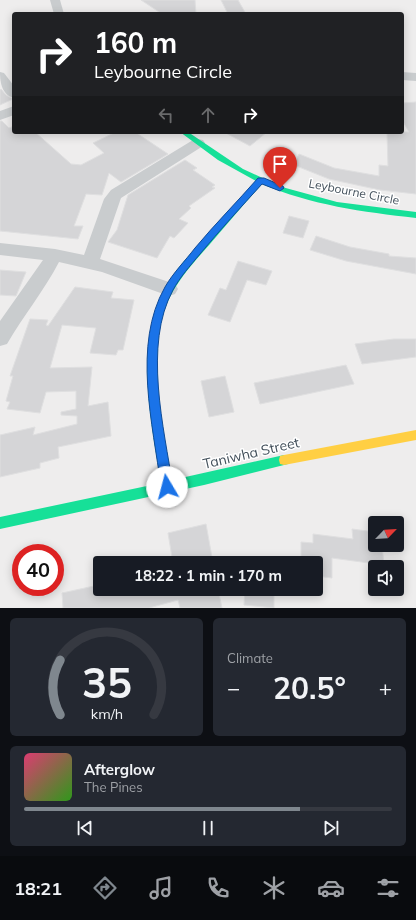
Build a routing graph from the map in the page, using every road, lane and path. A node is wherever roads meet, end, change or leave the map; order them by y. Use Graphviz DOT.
graph roads {
  1 [pos="55,0"];
  2 [pos="58,12"];
  3 [pos="0,76"];
  4 [pos="404,76"];
  5 [pos="416,77"];
  6 [pos="12,92"];
  7 [pos="12,111"];
  8 [pos="0,116"];
  9 [pos="190,135"];
  10 [pos="261,180"];
  11 [pos="416,215"];
  12 [pos="0,249"];
  13 [pos="55,255"];
  14 [pos="90,263"];
  15 [pos="169,289"];
  16 [pos="0,338"];
  17 [pos="416,436"];
  18 [pos="167,487"];
  19 [pos="0,523"];
  1 -- 2 [label="street"];
  3 -- 6 [label="street"];
  4 -- 5 [label="street"];
  7 -- 8 [label="street"];
  9 -- 10 [label="street, Leybourne Circle"];
  9 -- 14 [label="street"];
  10 -- 11 [label="street, Leybourne Circle"];
  10 -- 15 [label="street"];
  12 -- 13 [label="street"];
  13 -- 14 [label="street"];
  13 -- 16 [label="street"];
  14 -- 15 [label="street"];
  15 -- 18 [label="street"];
  17 -- 18 [label="street, Taniwha Street"];
  18 -- 19 [label="street, Taniwha Street"];
}
